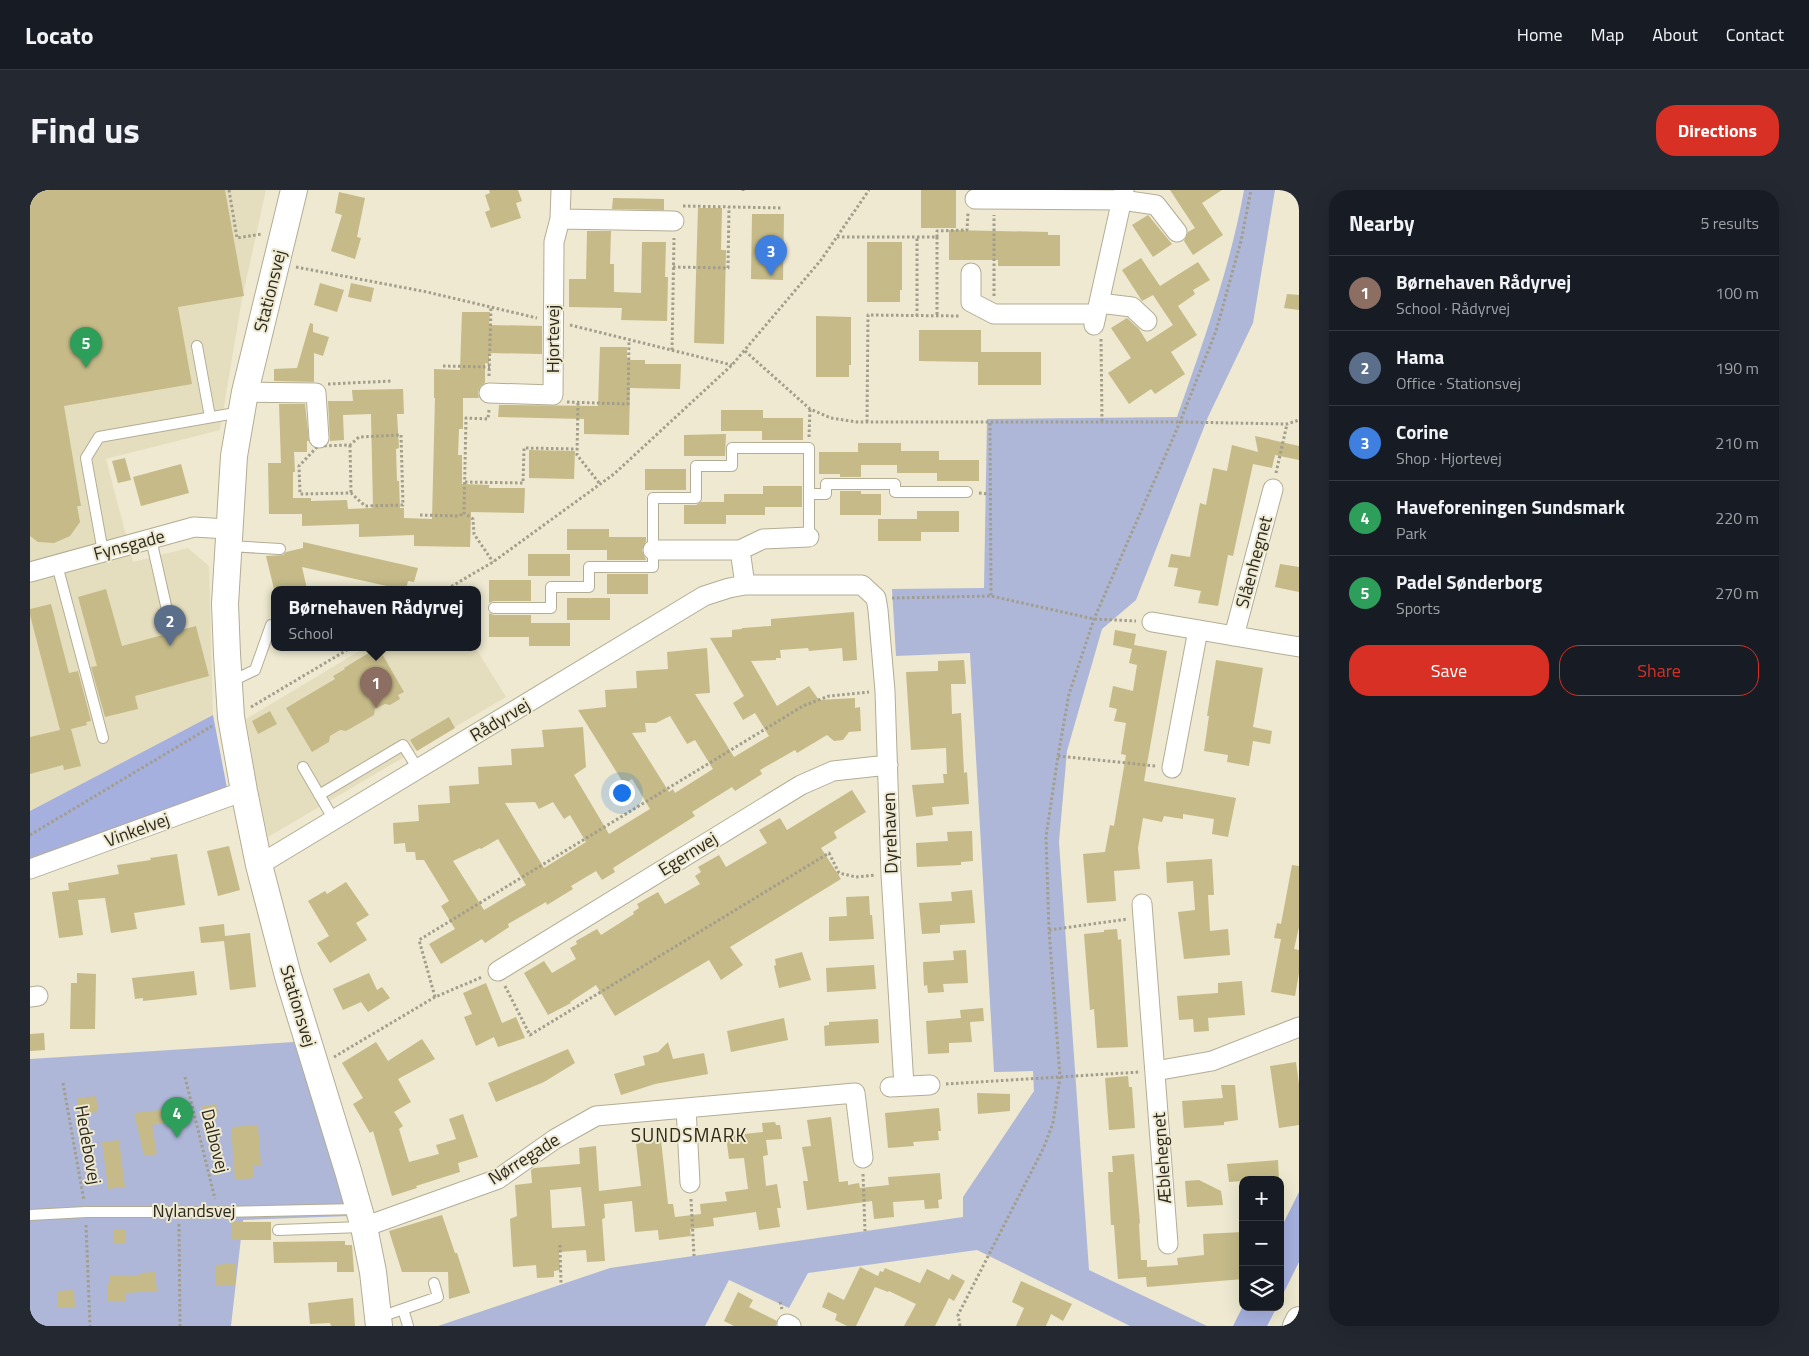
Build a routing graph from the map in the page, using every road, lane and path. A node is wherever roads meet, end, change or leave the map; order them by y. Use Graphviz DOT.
graph roads {
  1 [pos="229,190"];
  2 [pos="294,190"];
  3 [pos="561,190"];
  4 [pos="869,190"];
  5 [pos="1251,190"];
  6 [pos="1123,195"];
  7 [pos="994,199"];
  8 [pos="972,202"];
  9 [pos="729,207"];
  10 [pos="782,208"];
  11 [pos="560,220"];
  12 [pos="674,221"];
  13 [pos="284,230"];
  14 [pos="1177,232"];
  15 [pos="837,237"];
  16 [pos="917,237"];
  17 [pos="937,237"];
  18 [pos="277,263"];
  19 [pos="674,267"];
  20 [pos="971,273"];
  21 [pos="491,307"];
  22 [pos="994,314"];
  23 [pos="1096,314"];
  24 [pos="917,316"];
  25 [pos="937,316"];
  26 [pos="1147,321"];
  27 [pos="554,322"];
  28 [pos="629,340"];
  29 [pos="197,346"];
  30 [pos="672,350"];
  31 [pos="745,351"];
  32 [pos="732,365"];
  33 [pos="443,366"];
  34 [pos="490,367"];
  35 [pos="392,381"];
  36 [pos="316,393"];
  37 [pos="489,393"];
  38 [pos="553,395"];
  39 [pos="243,402"];
  40 [pos="578,403"];
  41 [pos="810,409"];
  42 [pos="210,417"];
  43 [pos="1299,420"];
  44 [pos="867,422"];
  45 [pos="1102,422"];
  46 [pos="1180,422"];
  47 [pos="990,423"];
  48 [pos="1287,424"];
  49 [pos="319,438"];
  50 [pos="350,445"];
  51 [pos="809,448"];
  52 [pos="577,449"];
  53 [pos="465,482"];
  54 [pos="600,484"];
  55 [pos="1273,488"];
  56 [pos="966,492"];
  57 [pos="351,493"];
  58 [pos="809,494"];
  59 [pos="464,513"];
  60 [pos="420,516"];
  61 [pos="809,537"];
  62 [pos="228,538"];
  63 [pos="151,539"];
  64 [pos="280,549"];
  65 [pos="653,550"];
  66 [pos="740,550"];
  67 [pos="103,552"];
  68 [pos="493,562"];
  69 [pos="57,565"];
  70 [pos="30,572"];
  71 [pos="745,585"];
  72 [pos="452,586"];
  73 [pos="869,592"];
  74 [pos="991,596"];
  75 [pos="494,608"];
  76 [pos="169,619"];
  77 [pos="1094,619"];
  78 [pos="1152,622"];
  79 [pos="271,625"];
  80 [pos="1198,630"];
  81 [pos="1234,636"];
  82 [pos="1299,647"];
  83 [pos="345,651"];
  84 [pos="229,682"];
  85 [pos="884,691"];
  86 [pos="232,717"];
  87 [pos="103,738"];
  88 [pos="1058,756"];
  89 [pos="888,765"];
  90 [pos="303,767"];
  91 [pos="1172,768"];
  92 [pos="418,770"];
  93 [pos="244,791"];
  94 [pos="319,795"];
  95 [pos="334,820"];
  96 [pos="30,835"];
  97 [pos="259,866"];
  98 [pos="30,869"];
  99 [pos="891,874"];
  100 [pos="1143,910"];
  101 [pos="1049,930"];
  102 [pos="498,971"];
  103 [pos="435,997"];
  104 [pos="1299,1027"];
  105 [pos="316,1067"];
  106 [pos="1155,1072"];
  107 [pos="186,1077"];
  108 [pos="1060,1077"];
  109 [pos="63,1083"];
  110 [pos="930,1085"];
  111 [pos="686,1108"];
  112 [pos="863,1158"];
  113 [pos="690,1183"];
  114 [pos="178,1211"];
  115 [pos="86,1212"];
  116 [pos="218,1212"];
  117 [pos="30,1215"];
  118 [pos="361,1218"];
  119 [pos="278,1230"];
  120 [pos="865,1231"];
  121 [pos="1168,1244"];
  122 [pos="560,1245"];
  123 [pos="694,1256"];
  124 [pos="434,1283"];
  125 [pos="561,1284"];
  126 [pos="387,1318"];
  127 [pos="1299,1320"];
  128 [pos="90,1326"];
  129 [pos="180,1326"];
  130 [pos="408,1326"];
  131 [pos="960,1326"];
  132 [pos="1296,1326"];
  1 -- 13 [label="path"];
  2 -- 13 [label="street, Stationsvej"];
  3 -- 11 [label="street, Hjortevej"];
  4 -- 15 [label="path"];
  5 -- 46 [label="path"];
  6 -- 7 [label="street"];
  6 -- 14 [label="street"];
  6 -- 23 [label="street"];
  7 -- 8 [label="street"];
  7 -- 22 [label="path"];
  8 -- 17 [label="path"];
  9 -- 10 [label="path"];
  9 -- 12 [label="path"];
  9 -- 19 [label="path"];
  11 -- 12 [label="street"];
  11 -- 27 [label="street, Hjortevej"];
  12 -- 19 [label="path"];
  13 -- 18 [label="street, Stationsvej"];
  15 -- 16 [label="path"];
  15 -- 31 [label="path"];
  16 -- 17 [label="path"];
  16 -- 24 [label="path"];
  17 -- 25 [label="path"];
  18 -- 21 [label="path"];
  18 -- 39 [label="street, Stationsvej"];
  19 -- 30 [label="path"];
  20 -- 22 [label="street"];
  21 -- 27 [label="path"];
  21 -- 34 [label="path"];
  22 -- 23 [label="street"];
  22 -- 25 [label="path"];
  23 -- 26 [label="street"];
  23 -- 45 [label="path"];
  24 -- 25 [label="path"];
  24 -- 44 [label="path"];
  27 -- 28 [label="path"];
  27 -- 38 [label="street, Hjortevej"];
  28 -- 30 [label="path"];
  28 -- 40 [label="path"];
  29 -- 42 [label="lane"];
  30 -- 32 [label="path"];
  31 -- 32 [label="path"];
  31 -- 41 [label="path"];
  32 -- 54 [label="path"];
  33 -- 34 [label="path"];
  34 -- 37 [label="path"];
  35 -- 36 [label="path"];
  36 -- 39 [label="street"];
  36 -- 49 [label="street"];
  37 -- 38 [label="street, Hjortevej"];
  37 -- 53 [label="path"];
  38 -- 40 [label="path"];
  39 -- 42 [label="lane"];
  39 -- 62 [label="street, Stationsvej"];
  40 -- 52 [label="path"];
  41 -- 44 [label="path"];
  41 -- 51 [label="path"];
  42 -- 67 [label="lane"];
  43 -- 48 [label="path"];
  44 -- 47 [label="path"];
  45 -- 46 [label="path"];
  45 -- 47 [label="path"];
  46 -- 48 [label="path"];
  46 -- 77 [label="path"];
  47 -- 74 [label="path"];
  48 -- 55 [label="path"];
  50 -- 57 [label="path"];
  50 -- 57 [label="path"];
  50 -- 57 [label="path"];
  51 -- 58 [label="lane"];
  51 -- 65 [label="lane"];
  52 -- 53 [label="path"];
  52 -- 54 [label="path"];
  53 -- 59 [label="path"];
  54 -- 68 [label="path"];
  55 -- 81 [label="street, Slåenhegnet"];
  56 -- 58 [label="lane"];
  58 -- 61 [label="lane"];
  59 -- 60 [label="path"];
  59 -- 68 [label="path"];
  61 -- 66 [label="street"];
  62 -- 63 [label="street, Fynsgade"];
  62 -- 64 [label="lane"];
  62 -- 84 [label="street, Stationsvej"];
  63 -- 67 [label="street, Fynsgade"];
  63 -- 76 [label="lane"];
  65 -- 66 [label="street"];
  65 -- 75 [label="lane"];
  66 -- 71 [label="street"];
  67 -- 69 [label="street, Fynsgade"];
  68 -- 72 [label="path"];
  69 -- 70 [label="street, Fynsgade"];
  69 -- 87 [label="lane"];
  71 -- 73 [label="street, Rådyrvej"];
  71 -- 92 [label="street, Rådyrvej"];
  73 -- 74 [label="path"];
  73 -- 85 [label="street, Dyrehaven"];
  74 -- 77 [label="path"];
  77 -- 78 [label="path"];
  77 -- 88 [label="path"];
  78 -- 80 [label="street"];
  79 -- 84 [label="lane"];
  80 -- 81 [label="street"];
  80 -- 91 [label="street"];
  81 -- 82 [label="street"];
  83 -- 86 [label="path"];
  84 -- 86 [label="street, Stationsvej"];
  85 -- 89 [label="street, Dyrehaven"];
  85 -- 103 [label="path"];
  86 -- 93 [label="street, Stationsvej"];
  86 -- 96 [label="path"];
  88 -- 91 [label="path"];
  88 -- 101 [label="path"];
  89 -- 99 [label="street, Dyrehaven"];
  89 -- 102 [label="street, Egernvej"];
  90 -- 94 [label="lane"];
  92 -- 94 [label="lane"];
  92 -- 95 [label="street, Rådyrvej"];
  93 -- 97 [label="street, Stationsvej"];
  93 -- 98 [label="street, Vinkelvej"];
  94 -- 95 [label="lane"];
  95 -- 97 [label="street, Rådyrvej"];
  97 -- 105 [label="street, Stationsvej"];
  99 -- 102 [label="path"];
  99 -- 110 [label="street, Dyrehaven"];
  100 -- 101 [label="path"];
  100 -- 106 [label="street, Æblehegnet"];
  101 -- 108 [label="path"];
  102 -- 103 [label="path"];
  103 -- 105 [label="path"];
  104 -- 106 [label="street"];
  105 -- 118 [label="street, Stationsvej"];
  106 -- 108 [label="path"];
  106 -- 121 [label="street, Æblehegnet"];
  107 -- 116 [label="path, Dalbovej"];
  108 -- 110 [label="path"];
  108 -- 131 [label="path"];
  109 -- 115 [label="path, Hedebovej"];
  111 -- 112 [label="street, Nørregade"];
  111 -- 113 [label="street"];
  111 -- 118 [label="street, Nørregade"];
  112 -- 120 [label="path"];
  113 -- 123 [label="path"];
  114 -- 115 [label="lane, Nylandsvej"];
  114 -- 116 [label="lane, Nylandsvej"];
  114 -- 129 [label="path"];
  115 -- 117 [label="lane, Nylandsvej"];
  115 -- 128 [label="path, Hedebovej"];
  116 -- 118 [label="lane, Nylandsvej"];
  118 -- 119 [label="lane"];
  118 -- 126 [label="street, Stationsvej"];
  122 -- 125 [label="path"];
  124 -- 126 [label="lane"];
  126 -- 130 [label="lane"];
  127 -- 132 [label="street"];
}
